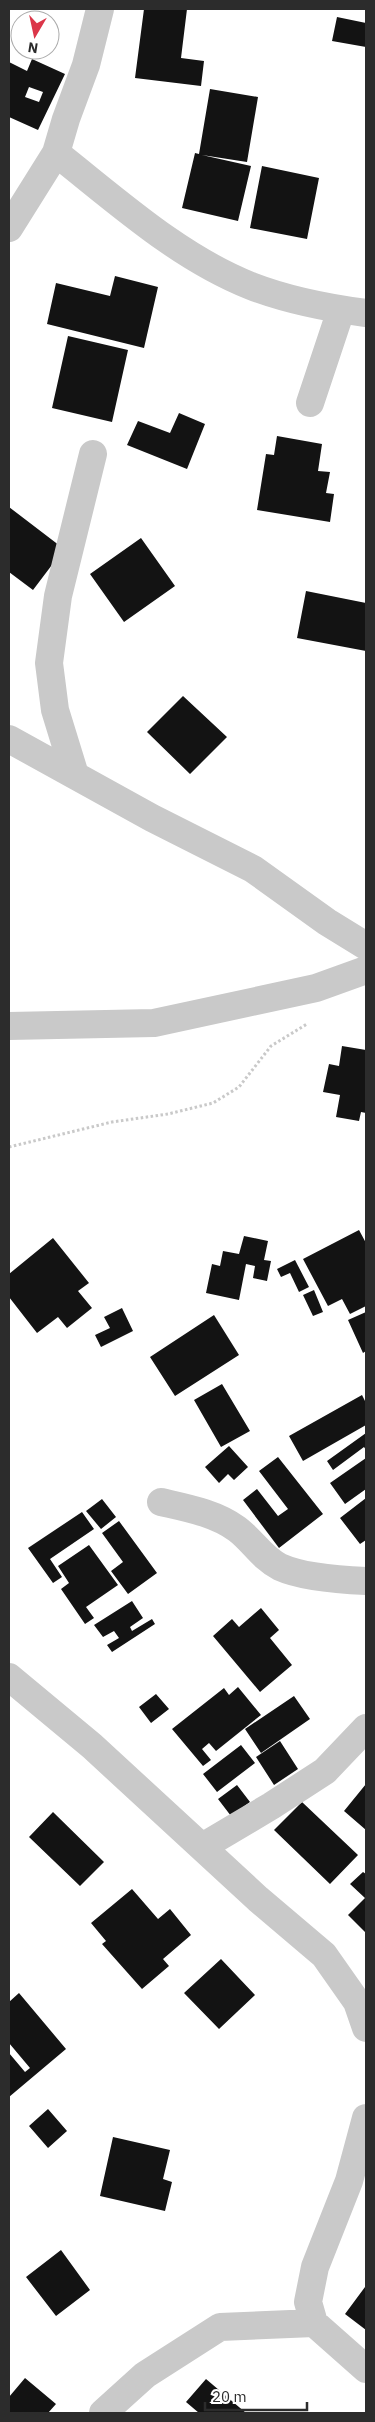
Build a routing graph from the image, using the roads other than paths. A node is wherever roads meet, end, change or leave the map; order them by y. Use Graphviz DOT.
graph roads {
  1 [pos="100,9"];
  2 [pos="56,153"];
  3 [pos="9,228"];
  4 [pos="354,312"];
  5 [pos="310,403"];
  6 [pos="94,454"];
  7 [pos="9,739"];
  8 [pos="75,775"];
  9 [pos="366,946"];
  10 [pos="366,970"];
  11 [pos="9,1026"];
  12 [pos="162,1502"];
  13 [pos="366,1581"];
  14 [pos="9,1677"];
  15 [pos="366,1728"];
  16 [pos="202,1847"];
  17 [pos="324,1956"];
  18 [pos="366,1981"];
  19 [pos="366,2028"];
  20 [pos="366,2118"];
  21 [pos="314,2323"];
  22 [pos="366,2369"];
  23 [pos="103,2413"];
  1 -- 2 [label="street"];
  2 -- 3 [label="street"];
  2 -- 4 [label="street"];
  4 -- 5 [label="street"];
  6 -- 8 [label="street"];
  7 -- 8 [label="street"];
  8 -- 9 [label="street"];
  10 -- 11 [label="street"];
  12 -- 13 [label="street"];
  14 -- 16 [label="street"];
  15 -- 16 [label="street"];
  16 -- 17 [label="street"];
  17 -- 18 [label="street"];
  17 -- 19 [label="street"];
  20 -- 21 [label="street"];
  21 -- 22 [label="street"];
  21 -- 23 [label="street"];
}
